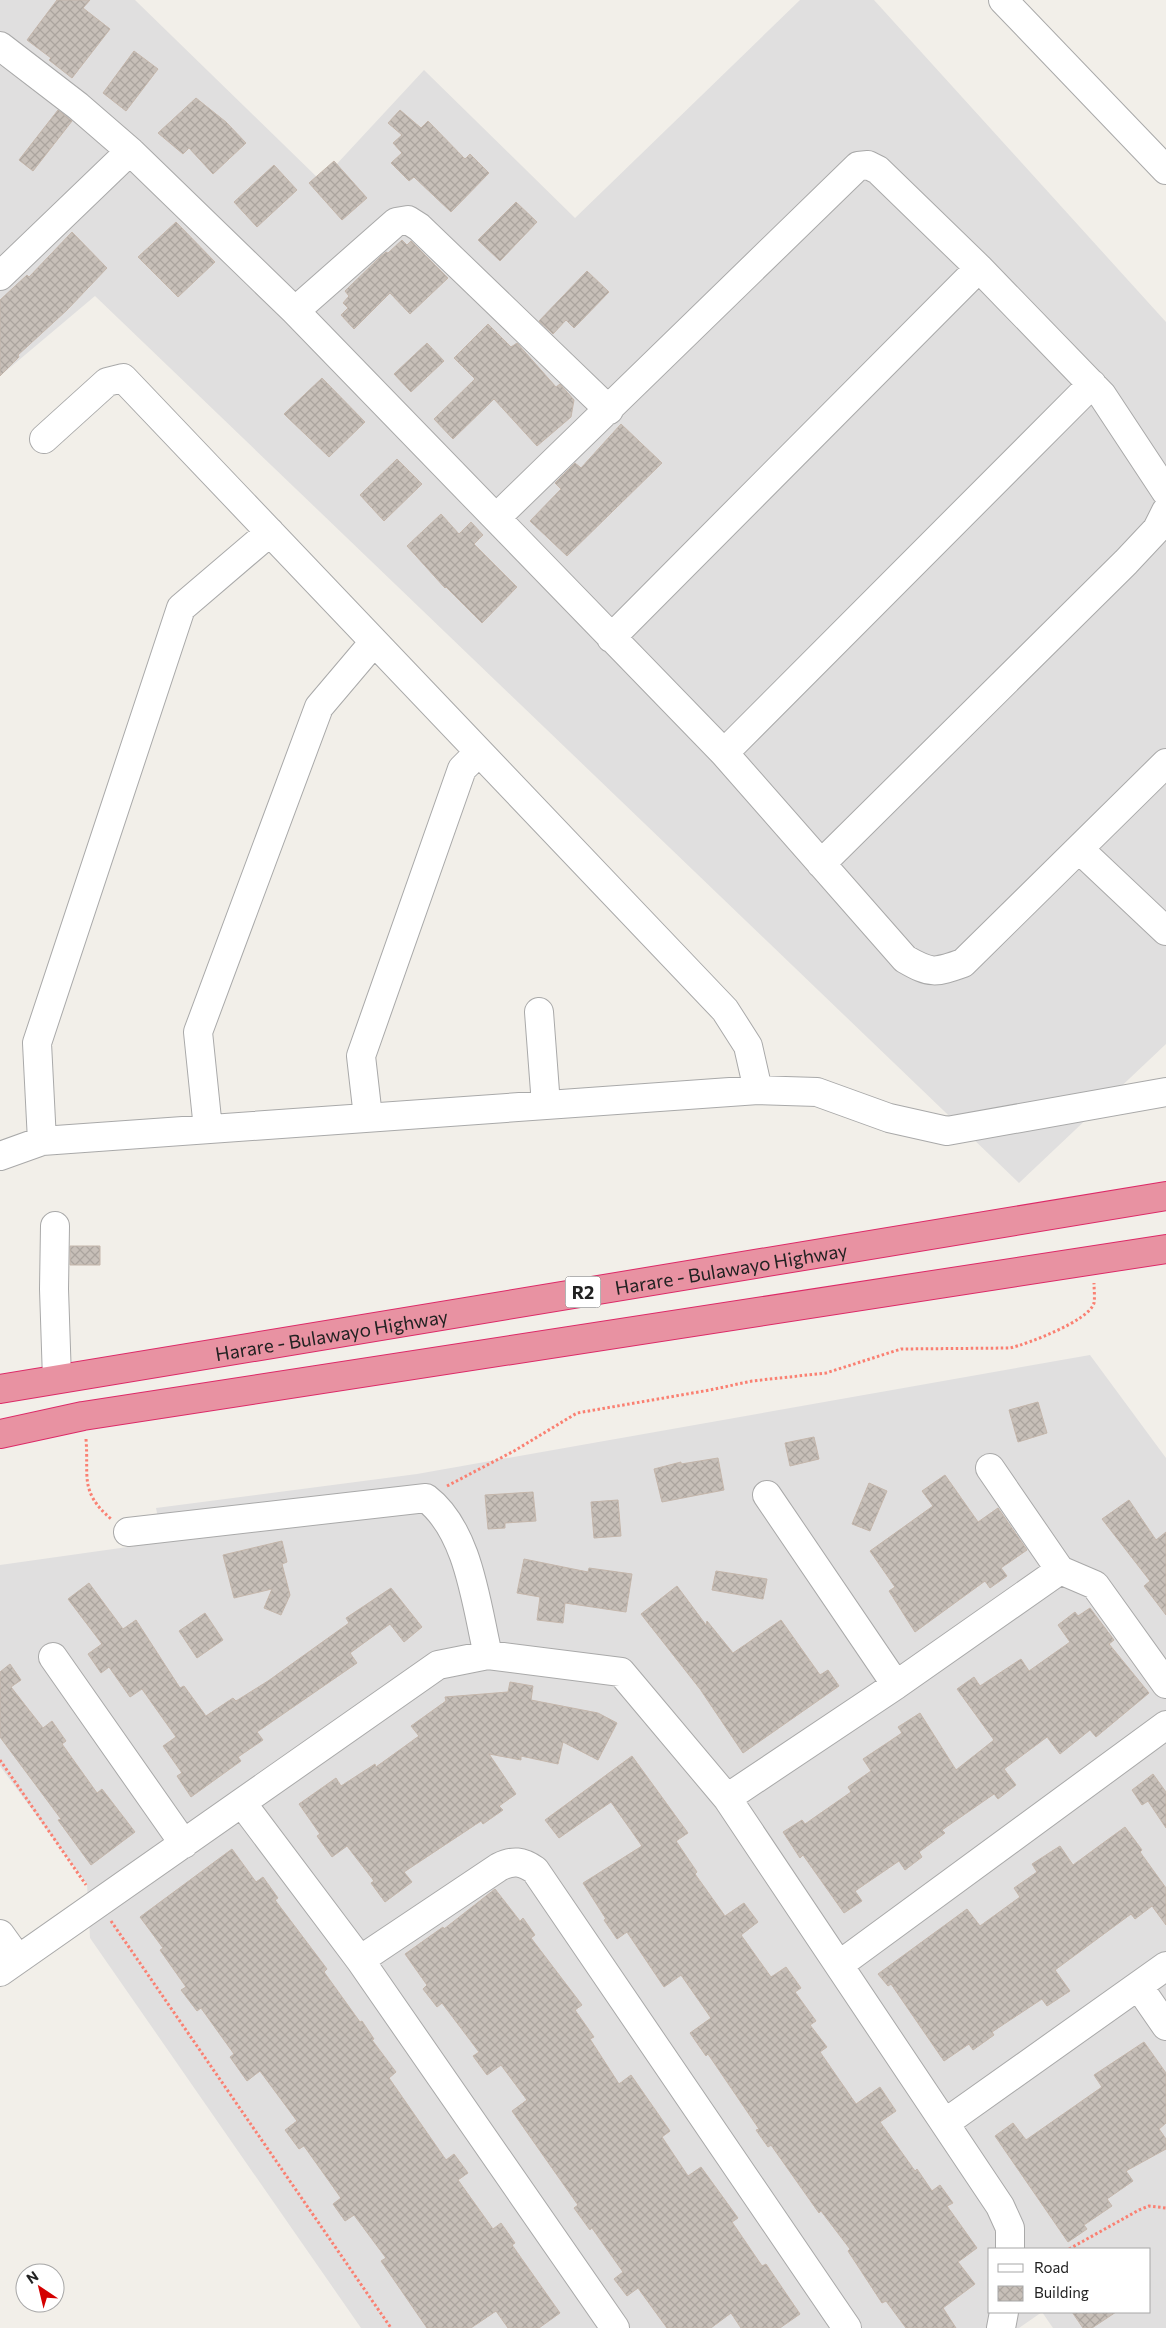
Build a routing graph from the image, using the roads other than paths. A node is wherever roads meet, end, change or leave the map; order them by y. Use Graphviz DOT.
graph roads {
  1 [pos="1003,0"];
  2 [pos="0,46"];
  3 [pos="130,150"];
  4 [pos="1166,170"];
  5 [pos="979,268"];
  6 [pos="0,276"];
  7 [pos="295,310"];
  8 [pos="1092,384"];
  9 [pos="609,410"];
  10 [pos="44,439"];
  11 [pos="1166,492"];
  12 [pos="1166,511"];
  13 [pos="497,517"];
  14 [pos="270,532"];
  15 [pos="611,638"];
  16 [pos="374,642"];
  17 [pos="479,752"];
  18 [pos="724,753"];
  19 [pos="1166,763"];
  20 [pos="1079,849"];
  21 [pos="821,864"];
  22 [pos="1166,931"];
  23 [pos="539,1012"];
  24 [pos="758,1090"];
  25 [pos="1166,1092"];
  26 [pos="546,1105"];
  27 [pos="368,1117"];
  28 [pos="208,1129"];
  29 [pos="42,1141"];
  30 [pos="0,1156"];
  31 [pos="1166,1196"];
  32 [pos="55,1226"];
  33 [pos="1166,1249"];
  34 [pos="57,1379"];
  35 [pos="0,1389"];
  36 [pos="0,1434"];
  37 [pos="990,1468"];
  38 [pos="767,1495"];
  39 [pos="128,1532"];
  40 [pos="1060,1570"];
  41 [pos="488,1655"];
  42 [pos="52,1657"];
  43 [pos="1166,1684"];
  44 [pos="896,1685"];
  45 [pos="1166,1725"];
  46 [pos="727,1798"];
  47 [pos="242,1803"];
  48 [pos="184,1844"];
  49 [pos="0,1934"];
  50 [pos="360,1960"];
  51 [pos="839,1965"];
  52 [pos="9,1966"];
  53 [pos="1166,1966"];
  54 [pos="1139,1987"];
  55 [pos="1166,2026"];
  56 [pos="945,2124"];
  57 [pos="1010,2248"];
  58 [pos="1004,2313"];
  59 [pos="615,2328"];
  60 [pos="848,2328"];
  61 [pos="1001,2328"];
  1 -- 4 [label="street"];
  2 -- 3 [label="street"];
  3 -- 6 [label="street"];
  3 -- 7 [label="street"];
  5 -- 8 [label="street"];
  5 -- 9 [label="street"];
  5 -- 15 [label="street"];
  7 -- 9 [label="street"];
  7 -- 13 [label="street"];
  8 -- 11 [label="street"];
  8 -- 18 [label="street"];
  9 -- 13 [label="street"];
  10 -- 14 [label="street"];
  12 -- 21 [label="street"];
  13 -- 15 [label="street"];
  14 -- 16 [label="street"];
  14 -- 29 [label="street"];
  15 -- 18 [label="street"];
  16 -- 17 [label="street"];
  16 -- 28 [label="street"];
  17 -- 24 [label="street"];
  17 -- 27 [label="street"];
  18 -- 21 [label="street"];
  19 -- 20 [label="street"];
  20 -- 21 [label="street"];
  20 -- 22 [label="street"];
  23 -- 26 [label="street"];
  24 -- 25 [label="street"];
  24 -- 26 [label="street"];
  26 -- 27 [label="street"];
  27 -- 28 [label="street"];
  28 -- 29 [label="street"];
  29 -- 30 [label="street"];
  31 -- 34 [label="highway, Harare - Bulawayo Highway / R2"];
  32 -- 34 [label="street"];
  33 -- 36 [label="highway"];
  34 -- 35 [label="highway, Harare - Bulawayo Highway / R2"];
  37 -- 40 [label="street"];
  38 -- 44 [label="street"];
  39 -- 41 [label="street"];
  40 -- 43 [label="street"];
  40 -- 44 [label="street"];
  41 -- 46 [label="street"];
  41 -- 47 [label="street"];
  42 -- 48 [label="street"];
  44 -- 46 [label="street"];
  45 -- 51 [label="street"];
  46 -- 51 [label="street"];
  47 -- 48 [label="street"];
  47 -- 50 [label="street"];
  48 -- 52 [label="street"];
  49 -- 52 [label="street"];
  50 -- 59 [label="street"];
  50 -- 60 [label="street"];
  51 -- 56 [label="street"];
  53 -- 54 [label="street"];
  54 -- 55 [label="street"];
  54 -- 56 [label="street"];
  56 -- 57 [label="street"];
  58 -- 61 [label="street"];
}
